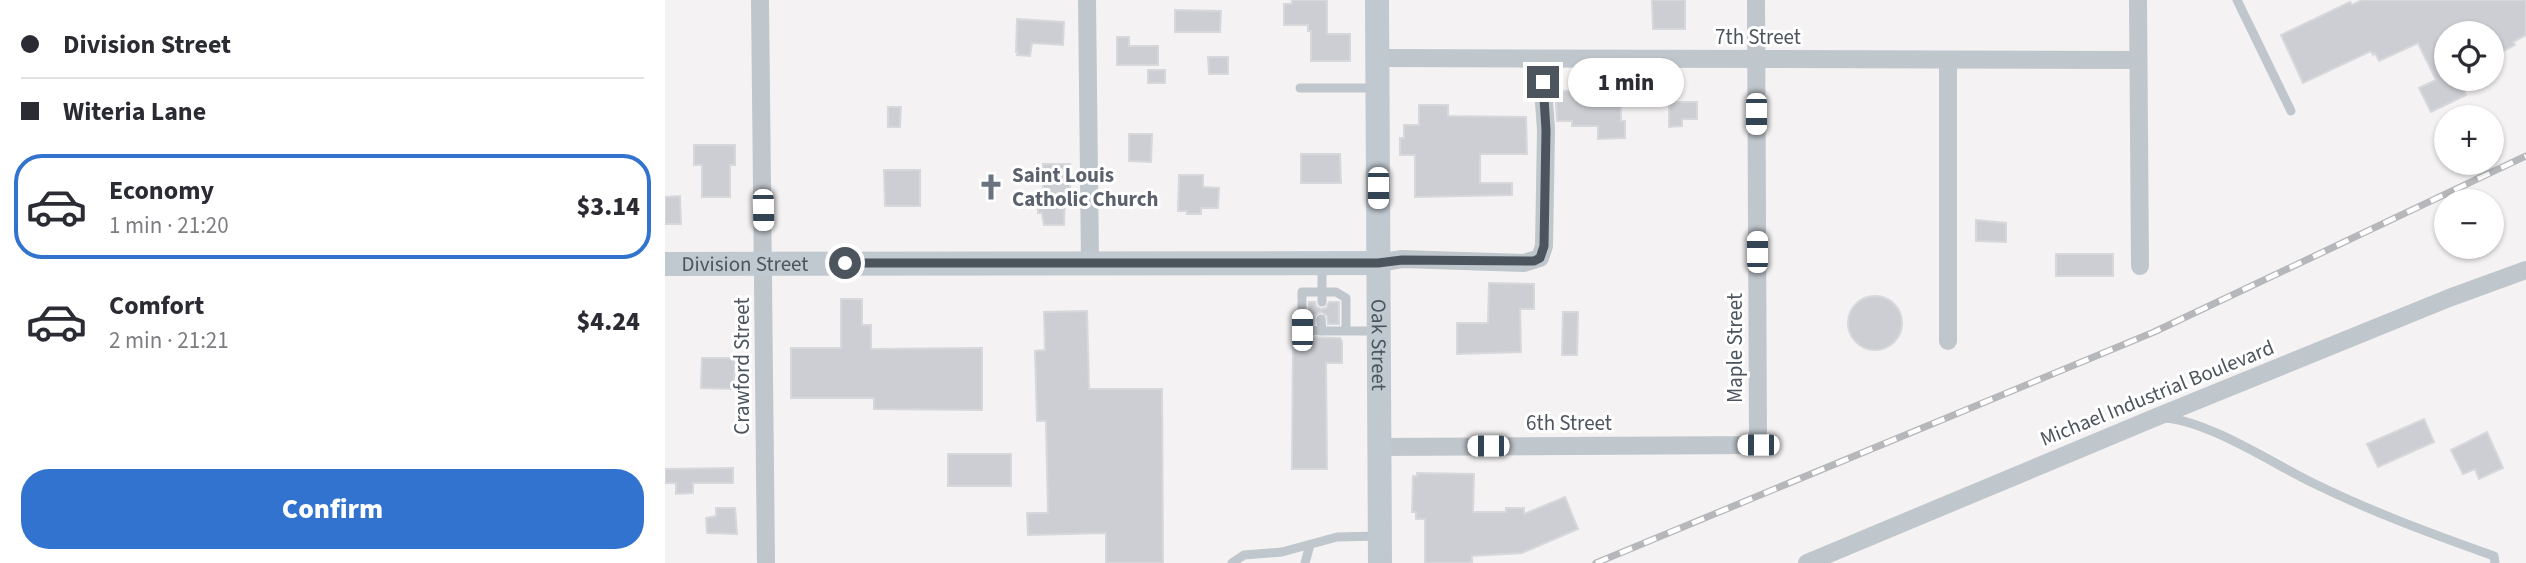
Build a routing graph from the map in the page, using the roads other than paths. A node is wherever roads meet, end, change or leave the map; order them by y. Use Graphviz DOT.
graph roads {
  1 [pos="761,0"];
  2 [pos="1087,0"];
  3 [pos="1377,0"];
  4 [pos="1756,0"];
  5 [pos="2138,0"];
  6 [pos="2237,0"];
  7 [pos="1378,58"];
  8 [pos="1541,59"];
  9 [pos="1756,60"];
  10 [pos="1948,60"];
  11 [pos="2138,60"];
  12 [pos="1300,88"];
  13 [pos="1378,88"];
  14 [pos="2291,111"];
  15 [pos="764,262"];
  16 [pos="1090,263"];
  17 [pos="1322,263"];
  18 [pos="1378,263"];
  19 [pos="665,264"];
  20 [pos="2140,266"];
  21 [pos="2526,270"];
  22 [pos="1322,297"];
  23 [pos="1321,319"];
  24 [pos="1346,330"];
  25 [pos="1322,331"];
  26 [pos="1378,331"];
  27 [pos="1948,341"];
  28 [pos="2154,418"];
  29 [pos="1758,445"];
  30 [pos="1379,447"];
  31 [pos="1380,536"];
  32 [pos="1310,545"];
  33 [pos="766,563"];
  34 [pos="1232,563"];
  35 [pos="1305,563"];
  36 [pos="1381,563"];
  37 [pos="1807,563"];
  38 [pos="2495,563"];
  1 -- 15 [label="street, Crawford Street"];
  2 -- 16 [label="street"];
  3 -- 7 [label="main road, Oak Street"];
  4 -- 9 [label="street, Maple Street"];
  5 -- 11 [label="street"];
  6 -- 14 [label="lane"];
  7 -- 8 [label="street, 7th Street"];
  7 -- 13 [label="main road, Oak Street"];
  8 -- 9 [label="street, 7th Street"];
  8 -- 18 [label="street, Division Street"];
  9 -- 10 [label="street, 7th Street"];
  9 -- 29 [label="street, Maple Street"];
  10 -- 11 [label="street, 7th Street"];
  10 -- 27 [label="street"];
  11 -- 20 [label="street"];
  12 -- 13 [label="lane"];
  13 -- 18 [label="main road, Oak Street"];
  15 -- 16 [label="main road, Division Street"];
  15 -- 19 [label="main road, Division Street"];
  15 -- 33 [label="street, Crawford Street"];
  16 -- 17 [label="main road, Division Street"];
  17 -- 18 [label="main road, Division Street"];
  17 -- 22 [label="lane"];
  18 -- 26 [label="main road, Oak Street"];
  21 -- 28 [label="street, Michael Industrial Boulevard"];
  22 -- 24 [label="lane"];
  22 -- 25 [label="lane"];
  23 -- 25 [label="lane"];
  24 -- 25 [label="lane"];
  24 -- 26 [label="lane"];
  26 -- 30 [label="main road, Oak Street"];
  28 -- 37 [label="street, Michael Industrial Boulevard"];
  28 -- 38 [label="lane"];
  29 -- 30 [label="street, 6th Street"];
  30 -- 31 [label="main road, Oak Street"];
  31 -- 32 [label="lane"];
  31 -- 36 [label="main road, Oak Street"];
  32 -- 34 [label="lane"];
  32 -- 35 [label="lane"];
}
